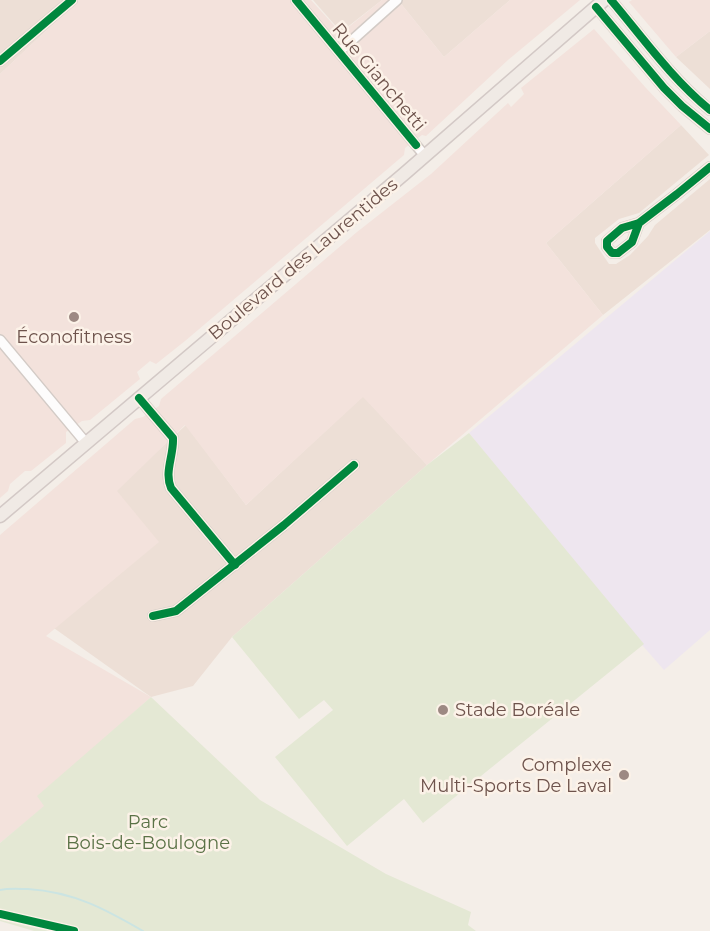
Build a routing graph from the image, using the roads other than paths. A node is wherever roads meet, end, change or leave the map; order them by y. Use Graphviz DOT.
graph roads {
  1 [pos="72,0"];
  2 [pos="296,0"];
  3 [pos="397,0"];
  4 [pos="611,0"];
  5 [pos="600,3"];
  6 [pos="339,52"];
  7 [pos="0,61"];
  8 [pos="710,110"];
  9 [pos="710,129"];
  10 [pos="425,156"];
  11 [pos="710,167"];
  12 [pos="639,223"];
  13 [pos="0,340"];
  14 [pos="139,398"];
  15 [pos="86,443"];
  16 [pos="354,465"];
  17 [pos="0,516"];
  18 [pos="235,565"];
  19 [pos="153,616"];
  1 -- 7 [label="street"];
  2 -- 6 [label="street, Rue Gianchetti"];
  3 -- 6 [label="street"];
  4 -- 8 [label="street"];
  5 -- 9 [label="street"];
  5 -- 10 [label="main road, Boulevard des Laurentides"];
  6 -- 10 [label="street, Rue Gianchetti"];
  10 -- 14 [label="main road, Boulevard des Laurentides"];
  11 -- 12 [label="street"];
  13 -- 15 [label="street"];
  14 -- 15 [label="main road, Boulevard des Laurentides"];
  14 -- 18 [label="street"];
  15 -- 17 [label="main road, Boulevard des Laurentides"];
  16 -- 18 [label="street"];
  18 -- 19 [label="street"];
}
